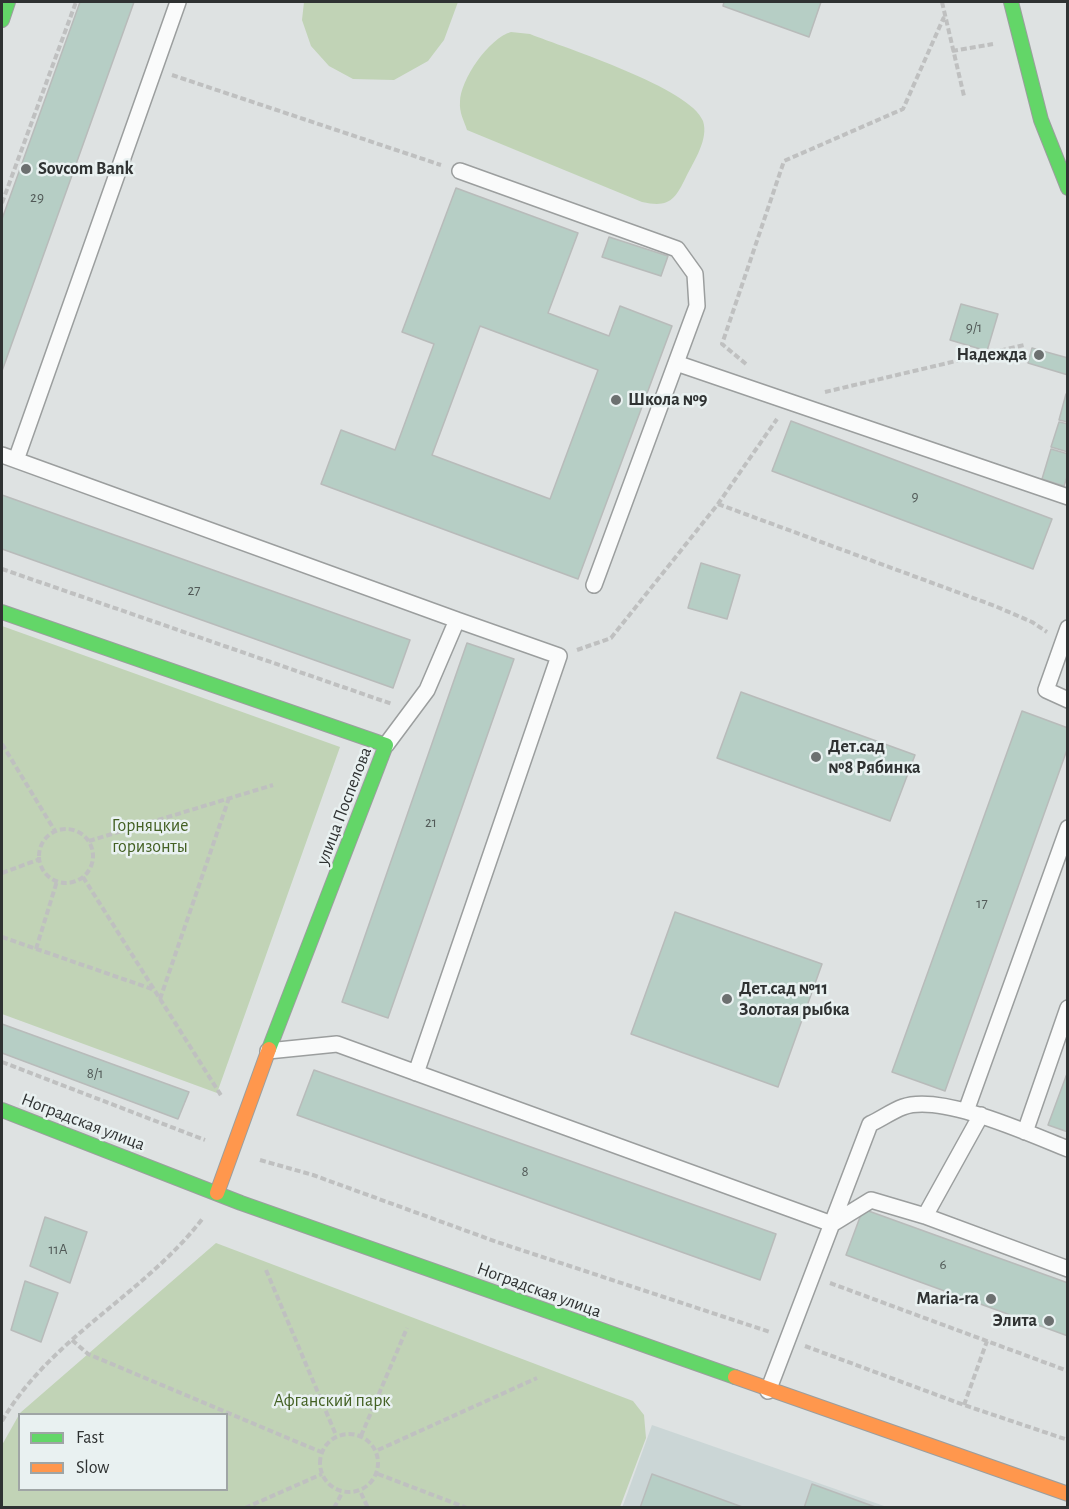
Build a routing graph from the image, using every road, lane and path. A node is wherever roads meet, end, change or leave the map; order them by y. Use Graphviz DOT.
graph roads {
  1 [pos="8,2"];
  2 [pos="76,2"];
  3 [pos="178,2"];
  4 [pos="942,2"];
  5 [pos="1011,2"];
  6 [pos="944,17"];
  7 [pos="2,20"];
  8 [pos="154,69"];
  9 [pos="964,96"];
  10 [pos="460,171"];
  11 [pos="1068,188"];
  12 [pos="2,203"];
  13 [pos="1024,345"];
  14 [pos="676,363"];
  15 [pos="747,365"];
  16 [pos="823,392"];
  17 [pos="789,400"];
  18 [pos="9,457"];
  19 [pos="1068,497"];
  20 [pos="718,504"];
  21 [pos="2,569"];
  22 [pos="594,585"];
  23 [pos="2,612"];
  24 [pos="457,620"];
  25 [pos="1068,628"];
  26 [pos="1065,644"];
  27 [pos="559,656"];
  28 [pos="1068,700"];
  29 [pos="411,712"];
  30 [pos="2,744"];
  31 [pos="386,745"];
  32 [pos="273,785"];
  33 [pos="229,798"];
  34 [pos="1068,828"];
  35 [pos="55,831"];
  36 [pos="89,841"];
  37 [pos="40,859"];
  38 [pos="2,873"];
  39 [pos="83,877"];
  40 [pos="57,881"];
  41 [pos="2,937"];
  42 [pos="36,949"];
  43 [pos="153,989"];
  44 [pos="159,999"];
  45 [pos="1068,1008"];
  46 [pos="268,1051"];
  47 [pos="2,1062"];
  48 [pos="416,1073"];
  49 [pos="2,1110"];
  50 [pos="973,1113"];
  51 [pos="244,1118"];
  52 [pos="1025,1132"];
  53 [pos="1068,1149"];
  54 [pos="232,1152"];
  55 [pos="217,1193"];
  56 [pos="206,1213"];
  57 [pos="925,1216"];
  58 [pos="832,1224"];
  59 [pos="1068,1269"];
  60 [pos="266,1270"];
  61 [pos="812,1277"];
  62 [pos="407,1328"];
  63 [pos="72,1340"];
  64 [pos="788,1340"];
  65 [pos="987,1341"];
  66 [pos="1068,1371"];
  67 [pos="537,1378"];
  68 [pos="768,1390"];
  69 [pos="964,1406"];
  70 [pos="2,1421"];
  71 [pos="336,1435"];
  72 [pos="361,1436"];
  73 [pos="1068,1440"];
  74 [pos="378,1450"];
  75 [pos="321,1452"];
  76 [pos="322,1474"];
  77 [pos="378,1474"];
  78 [pos="342,1493"];
  79 [pos="361,1493"];
  80 [pos="1068,1494"];
  81 [pos="245,1508"];
  82 [pos="334,1508"];
  83 [pos="368,1508"];
  84 [pos="467,1508"];
  1 -- 7 [label="street"];
  2 -- 12 [label="path"];
  3 -- 8 [label="lane"];
  4 -- 6 [label="path"];
  5 -- 11 [label="street"];
  6 -- 9 [label="path"];
  6 -- 15 [label="path"];
  8 -- 10 [label="path"];
  8 -- 18 [label="lane"];
  10 -- 14 [label="lane"];
  13 -- 16 [label="path"];
  14 -- 17 [label="lane"];
  14 -- 22 [label="lane"];
  17 -- 19 [label="lane"];
  17 -- 20 [label="path"];
  18 -- 24 [label="lane"];
  20 -- 26 [label="path"];
  20 -- 27 [label="path"];
  21 -- 29 [label="path"];
  23 -- 31 [label="street, улица Поспелова"];
  24 -- 27 [label="lane"];
  24 -- 29 [label="lane"];
  25 -- 26 [label="lane"];
  26 -- 28 [label="lane"];
  27 -- 48 [label="lane"];
  29 -- 31 [label="lane"];
  30 -- 35 [label="path"];
  31 -- 46 [label="street, улица Поспелова"];
  32 -- 33 [label="path"];
  33 -- 36 [label="path"];
  33 -- 44 [label="path"];
  34 -- 50 [label="lane"];
  35 -- 36 [label="path"];
  35 -- 37 [label="path"];
  36 -- 39 [label="path"];
  37 -- 38 [label="path"];
  37 -- 40 [label="path"];
  39 -- 40 [label="path"];
  39 -- 43 [label="path"];
  40 -- 42 [label="path"];
  41 -- 42 [label="path"];
  42 -- 43 [label="path"];
  43 -- 44 [label="path"];
  44 -- 51 [label="path"];
  45 -- 52 [label="lane"];
  46 -- 48 [label="lane"];
  46 -- 51 [label="street, улица Поспелова"];
  47 -- 54 [label="path"];
  48 -- 58 [label="lane"];
  49 -- 55 [label="street, Ноградская улица"];
  50 -- 52 [label="lane"];
  50 -- 57 [label="lane"];
  50 -- 58 [label="lane"];
  51 -- 54 [label="street, улица Поспелова"];
  52 -- 53 [label="lane"];
  54 -- 55 [label="street, улица Поспелова"];
  54 -- 64 [label="path"];
  55 -- 68 [label="street, Ноградская улица"];
  56 -- 63 [label="path"];
  57 -- 58 [label="lane"];
  57 -- 59 [label="lane"];
  58 -- 61 [label="lane"];
  60 -- 71 [label="path"];
  61 -- 64 [label="lane"];
  61 -- 65 [label="path"];
  62 -- 72 [label="path"];
  63 -- 70 [label="path"];
  63 -- 75 [label="path"];
  64 -- 68 [label="lane"];
  64 -- 69 [label="path"];
  65 -- 66 [label="path"];
  65 -- 69 [label="path"];
  67 -- 74 [label="path"];
  68 -- 80 [label="street, Ноградская улица"];
  69 -- 73 [label="path"];
  71 -- 72 [label="path"];
  71 -- 75 [label="path"];
  72 -- 74 [label="path"];
  74 -- 77 [label="path"];
  75 -- 76 [label="path"];
  76 -- 78 [label="path"];
  76 -- 81 [label="path"];
  77 -- 79 [label="path"];
  77 -- 84 [label="path"];
  78 -- 79 [label="path"];
  78 -- 82 [label="path"];
  79 -- 83 [label="path"];
}
